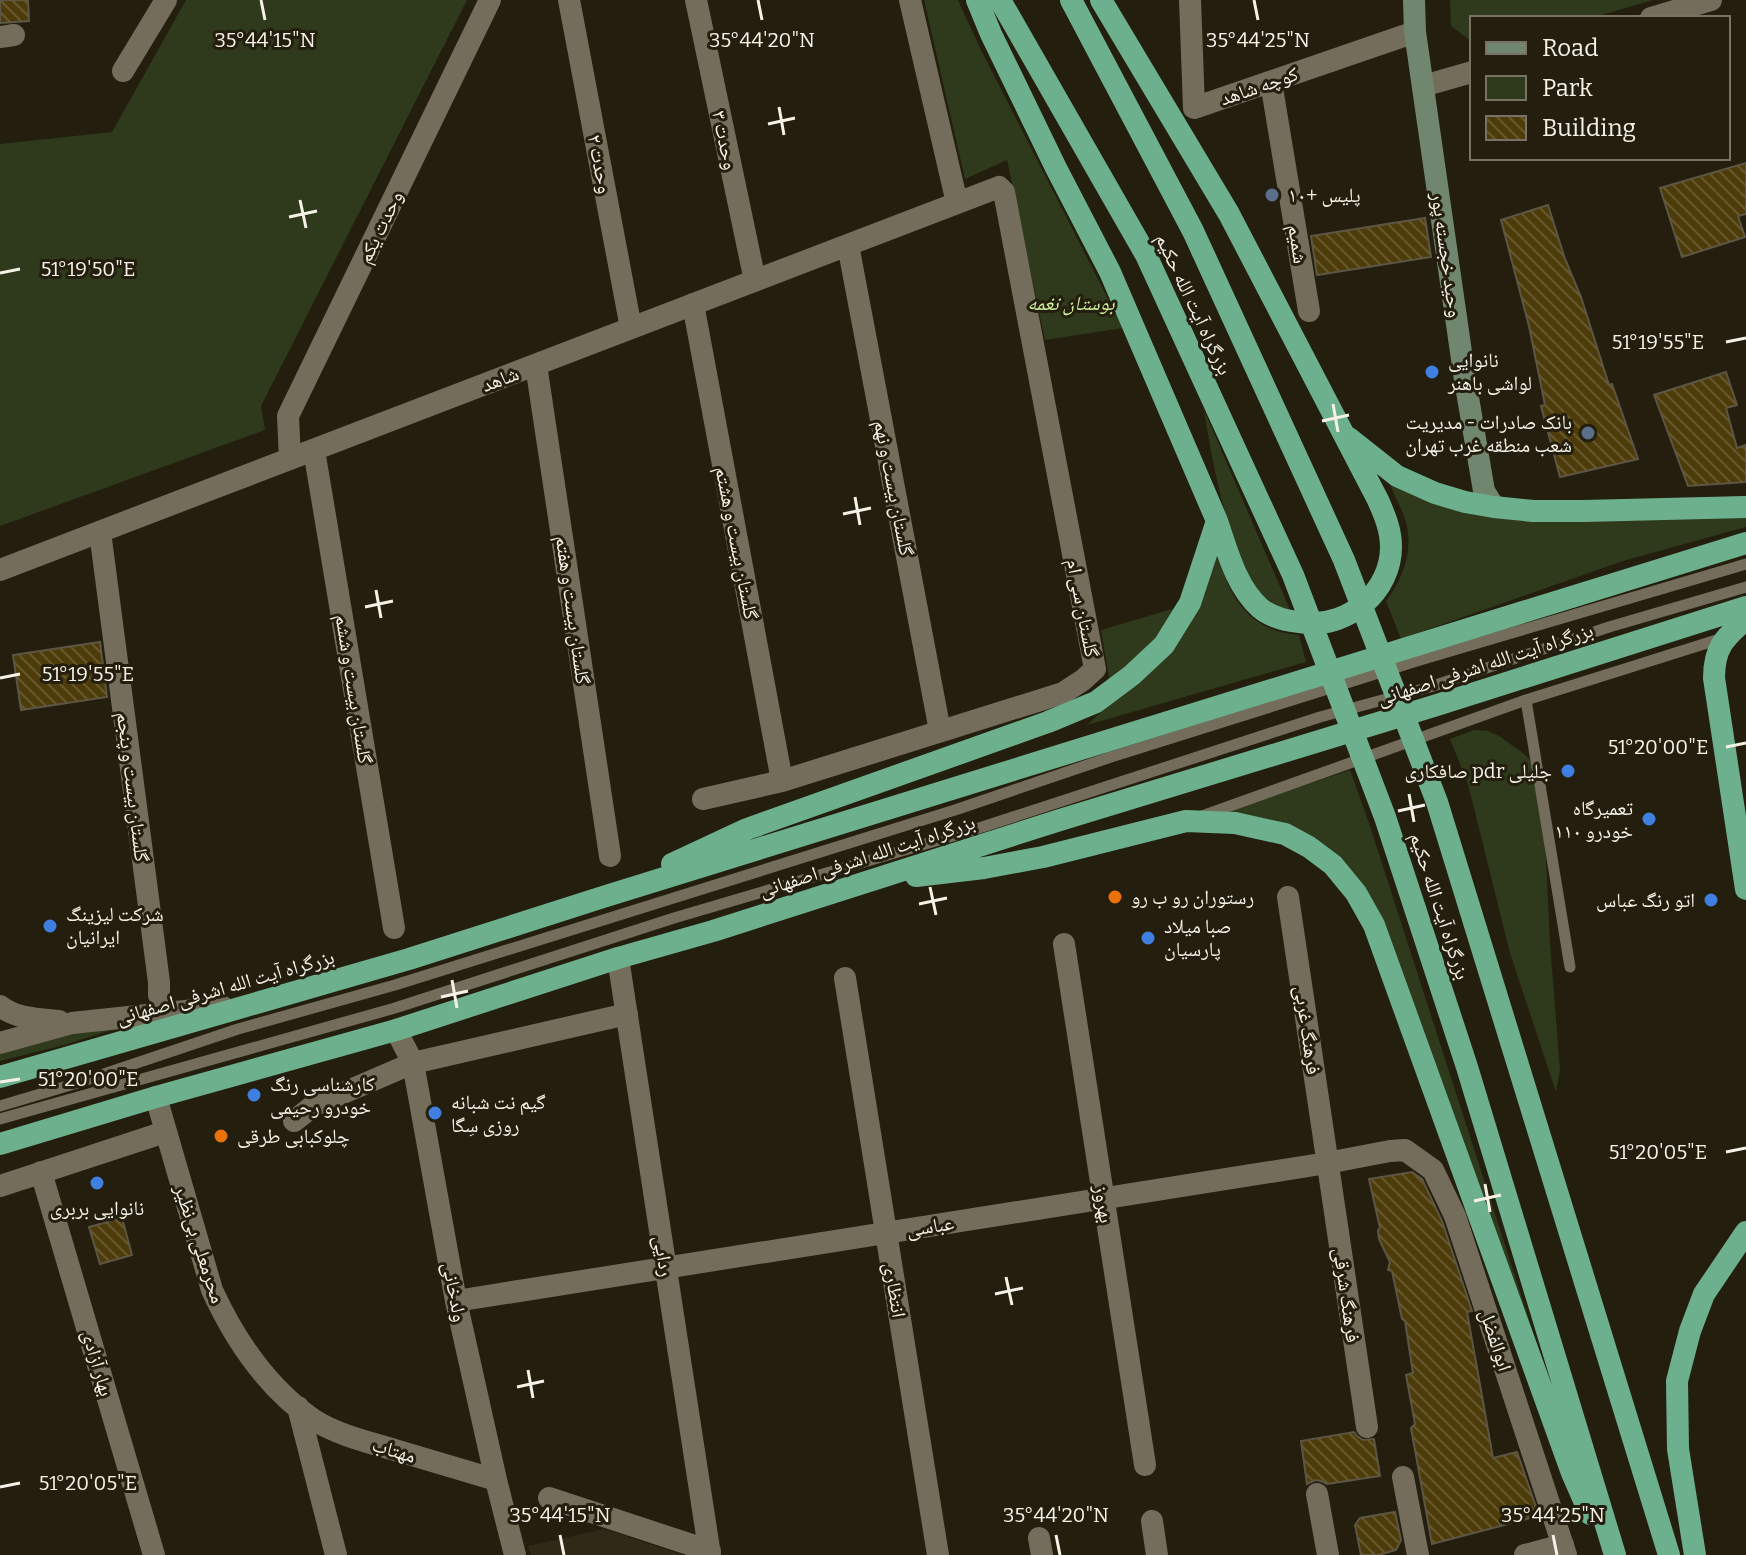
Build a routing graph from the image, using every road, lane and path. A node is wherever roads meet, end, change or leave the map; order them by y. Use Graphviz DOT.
graph roads {
  1 [pos="166,0"];
  2 [pos="490,0"];
  3 [pos="569,0"];
  4 [pos="696,0"];
  5 [pos="910,0"];
  6 [pos="977,0"];
  7 [pos="1000,0"];
  8 [pos="1071,0"];
  9 [pos="1101,0"];
  10 [pos="1190,0"];
  11 [pos="1414,0"];
  12 [pos="1711,0"];
  13 [pos="1658,16"];
  14 [pos="1415,32"];
  15 [pos="123,71"];
  16 [pos="1470,73"];
  17 [pos="1271,82"];
  18 [pos="1423,86"];
  19 [pos="999,187"];
  20 [pos="957,203"];
  21 [pos="848,245"];
  22 [pos="755,281"];
  23 [pos="693,304"];
  24 [pos="1309,311"];
  25 [pos="631,328"];
  26 [pos="536,365"];
  27 [pos="1341,433"];
  28 [pos="314,450"];
  29 [pos="290,459"];
  30 [pos="1494,507"];
  31 [pos="1746,507"];
  32 [pos="1217,521"];
  33 [pos="100,532"];
  34 [pos="1746,543"];
  35 [pos="1746,564"];
  36 [pos="0,570"];
  37 [pos="1746,587"];
  38 [pos="1746,607"];
  39 [pos="1746,619"];
  40 [pos="1728,636"];
  41 [pos="1526,700"];
  42 [pos="940,731"];
  43 [pos="782,781"];
  44 [pos="703,799"];
  45 [pos="1186,821"];
  46 [pos="610,856"];
  47 [pos="867,881"];
  48 [pos="1746,889"];
  49 [pos="603,897"];
  50 [pos="1288,897"];
  51 [pos="394,928"];
  52 [pos="1064,944"];
  53 [pos="618,958"];
  54 [pos="1570,967"];
  55 [pos="845,978"];
  56 [pos="159,995"];
  57 [pos="255,1003"];
  58 [pos="0,1006"];
  59 [pos="627,1014"];
  60 [pos="72,1023"];
  61 [pos="396,1030"];
  62 [pos="0,1043"];
  63 [pos="413,1063"];
  64 [pos="0,1077"];
  65 [pos="156,1097"];
  66 [pos="0,1106"];
  67 [pos="0,1119"];
  68 [pos="294,1121"];
  69 [pos="165,1132"];
  70 [pos="0,1144"];
  71 [pos="1405,1150"];
  72 [pos="1327,1163"];
  73 [pos="41,1172"];
  74 [pos="0,1186"];
  75 [pos="1103,1198"];
  76 [pos="1746,1232"];
  77 [pos="886,1233"];
  78 [pos="666,1268"];
  79 [pos="456,1301"];
  80 [pos="298,1407"];
  81 [pos="1367,1427"];
  82 [pos="1145,1465"];
  83 [pos="1403,1477"];
  84 [pos="496,1480"];
  85 [pos="1317,1494"];
  86 [pos="549,1498"];
  87 [pos="1152,1521"];
  88 [pos="1565,1550"];
  89 [pos="710,1553"];
  90 [pos="154,1555"];
  91 [pos="336,1555"];
  92 [pos="515,1555"];
  93 [pos="938,1555"];
  94 [pos="1157,1555"];
  95 [pos="1328,1555"];
  96 [pos="1418,1555"];
  97 [pos="1525,1555"];
  98 [pos="1607,1555"];
  99 [pos="1615,1555"];
  100 [pos="1669,1555"];
  101 [pos="1695,1555"];
  1 -- 15 [label="street"];
  2 -- 29 [label="street, وحدت یکم"];
  3 -- 25 [label="street, وحدت ۲"];
  4 -- 22 [label="street, وحدت ۳"];
  5 -- 20 [label="street"];
  6 -- 32 [label="highway"];
  7 -- 99 [label="highway, بزرگراه آیت الله حکیم"];
  8 -- 100 [label="highway, بزرگراه آیت الله حکیم"];
  9 -- 27 [label="highway"];
  10 -- 17 [label="street, کوچه شاهد"];
  11 -- 14 [label="main road, وحید خجسته پور"];
  12 -- 13 [label="street"];
  14 -- 17 [label="street, کوچه شاهد"];
  14 -- 18 [label="main road, وحید خجسته پور"];
  16 -- 18 [label="street"];
  17 -- 24 [label="street, شمیم"];
  18 -- 30 [label="main road, وحید خجسته پور"];
  19 -- 20 [label="street, شاهد"];
  19 -- 42 [label="street, گلستان سی ام"];
  20 -- 21 [label="street, شاهد"];
  21 -- 22 [label="street, شاهد"];
  21 -- 42 [label="street, گلستان بیست و نهم"];
  22 -- 23 [label="street, شاهد"];
  23 -- 25 [label="street, شاهد"];
  23 -- 43 [label="street, گلستان بیست و هشتم"];
  25 -- 26 [label="street, شاهد"];
  26 -- 28 [label="street, شاهد"];
  26 -- 46 [label="street, گلستان بیست و هفتم"];
  27 -- 30 [label="highway"];
  27 -- 32 [label="highway"];
  28 -- 29 [label="street, شاهد"];
  28 -- 51 [label="street, گلستان بیست و ششم"];
  29 -- 33 [label="street, شاهد"];
  30 -- 31 [label="highway"];
  32 -- 49 [label="highway"];
  33 -- 36 [label="street, شاهد"];
  33 -- 56 [label="street, گلستان بیست و پنجم"];
  34 -- 49 [label="highway, بزرگراه آیت الله اشرفی اصفهانی"];
  35 -- 66 [label="lane"];
  37 -- 67 [label="lane"];
  38 -- 47 [label="highway, بزرگراه آیت الله اشرفی اصفهانی"];
  39 -- 40 [label="highway"];
  40 -- 41 [label="lane"];
  40 -- 48 [label="highway"];
  41 -- 45 [label="lane"];
  41 -- 54 [label="lane"];
  42 -- 43 [label="street, گلستان سی ام"];
  43 -- 44 [label="street, گلستان سی ام"];
  45 -- 47 [label="highway"];
  45 -- 98 [label="highway"];
  47 -- 53 [label="highway, بزرگراه آیت الله اشرفی اصفهانی"];
  49 -- 57 [label="highway, بزرگراه آیت الله اشرفی اصفهانی"];
  50 -- 72 [label="street, فرهنگ غربی"];
  52 -- 75 [label="street, بهروز"];
  53 -- 59 [label="street, ردایی"];
  53 -- 61 [label="highway, بزرگراه آیت الله اشرفی اصفهانی"];
  55 -- 77 [label="street, انتظاری"];
  57 -- 60 [label="street"];
  57 -- 64 [label="highway, بزرگراه آیت الله اشرفی اصفهانی"];
  58 -- 60 [label="street"];
  59 -- 63 [label="street"];
  59 -- 78 [label="street, ردایی"];
  60 -- 62 [label="street"];
  61 -- 63 [label="street, ولدخانی"];
  61 -- 65 [label="highway, بزرگراه آیت الله اشرفی اصفهانی"];
  63 -- 68 [label="street"];
  63 -- 79 [label="street, ولدخانی"];
  65 -- 69 [label="street, محرمعلی بی‌نظیر"];
  65 -- 70 [label="highway, بزرگراه آیت الله اشرفی اصفهانی"];
  69 -- 73 [label="street"];
  69 -- 80 [label="street, محرمعلی بی‌نظیر"];
  71 -- 72 [label="street, عباسی"];
  71 -- 88 [label="street, ابوالفضل"];
  72 -- 75 [label="street, عباسی"];
  72 -- 81 [label="street, فرهنگ شرقی"];
  73 -- 74 [label="street"];
  73 -- 90 [label="street, بهار آزادی"];
  75 -- 77 [label="street, عباسی"];
  75 -- 82 [label="street, بهروز"];
  76 -- 101 [label="highway"];
  77 -- 78 [label="street, عباسی"];
  77 -- 93 [label="street, انتظاری"];
  78 -- 79 [label="street, عباسی"];
  78 -- 89 [label="street, ردایی"];
  79 -- 84 [label="street, ولدخانی"];
  80 -- 84 [label="street, مهتاب"];
  80 -- 91 [label="street"];
  83 -- 96 [label="street"];
  84 -- 92 [label="street, ولدخانی"];
  85 -- 95 [label="street"];
  86 -- 89 [label="street"];
  87 -- 94 [label="street"];
  88 -- 97 [label="street"];
}
